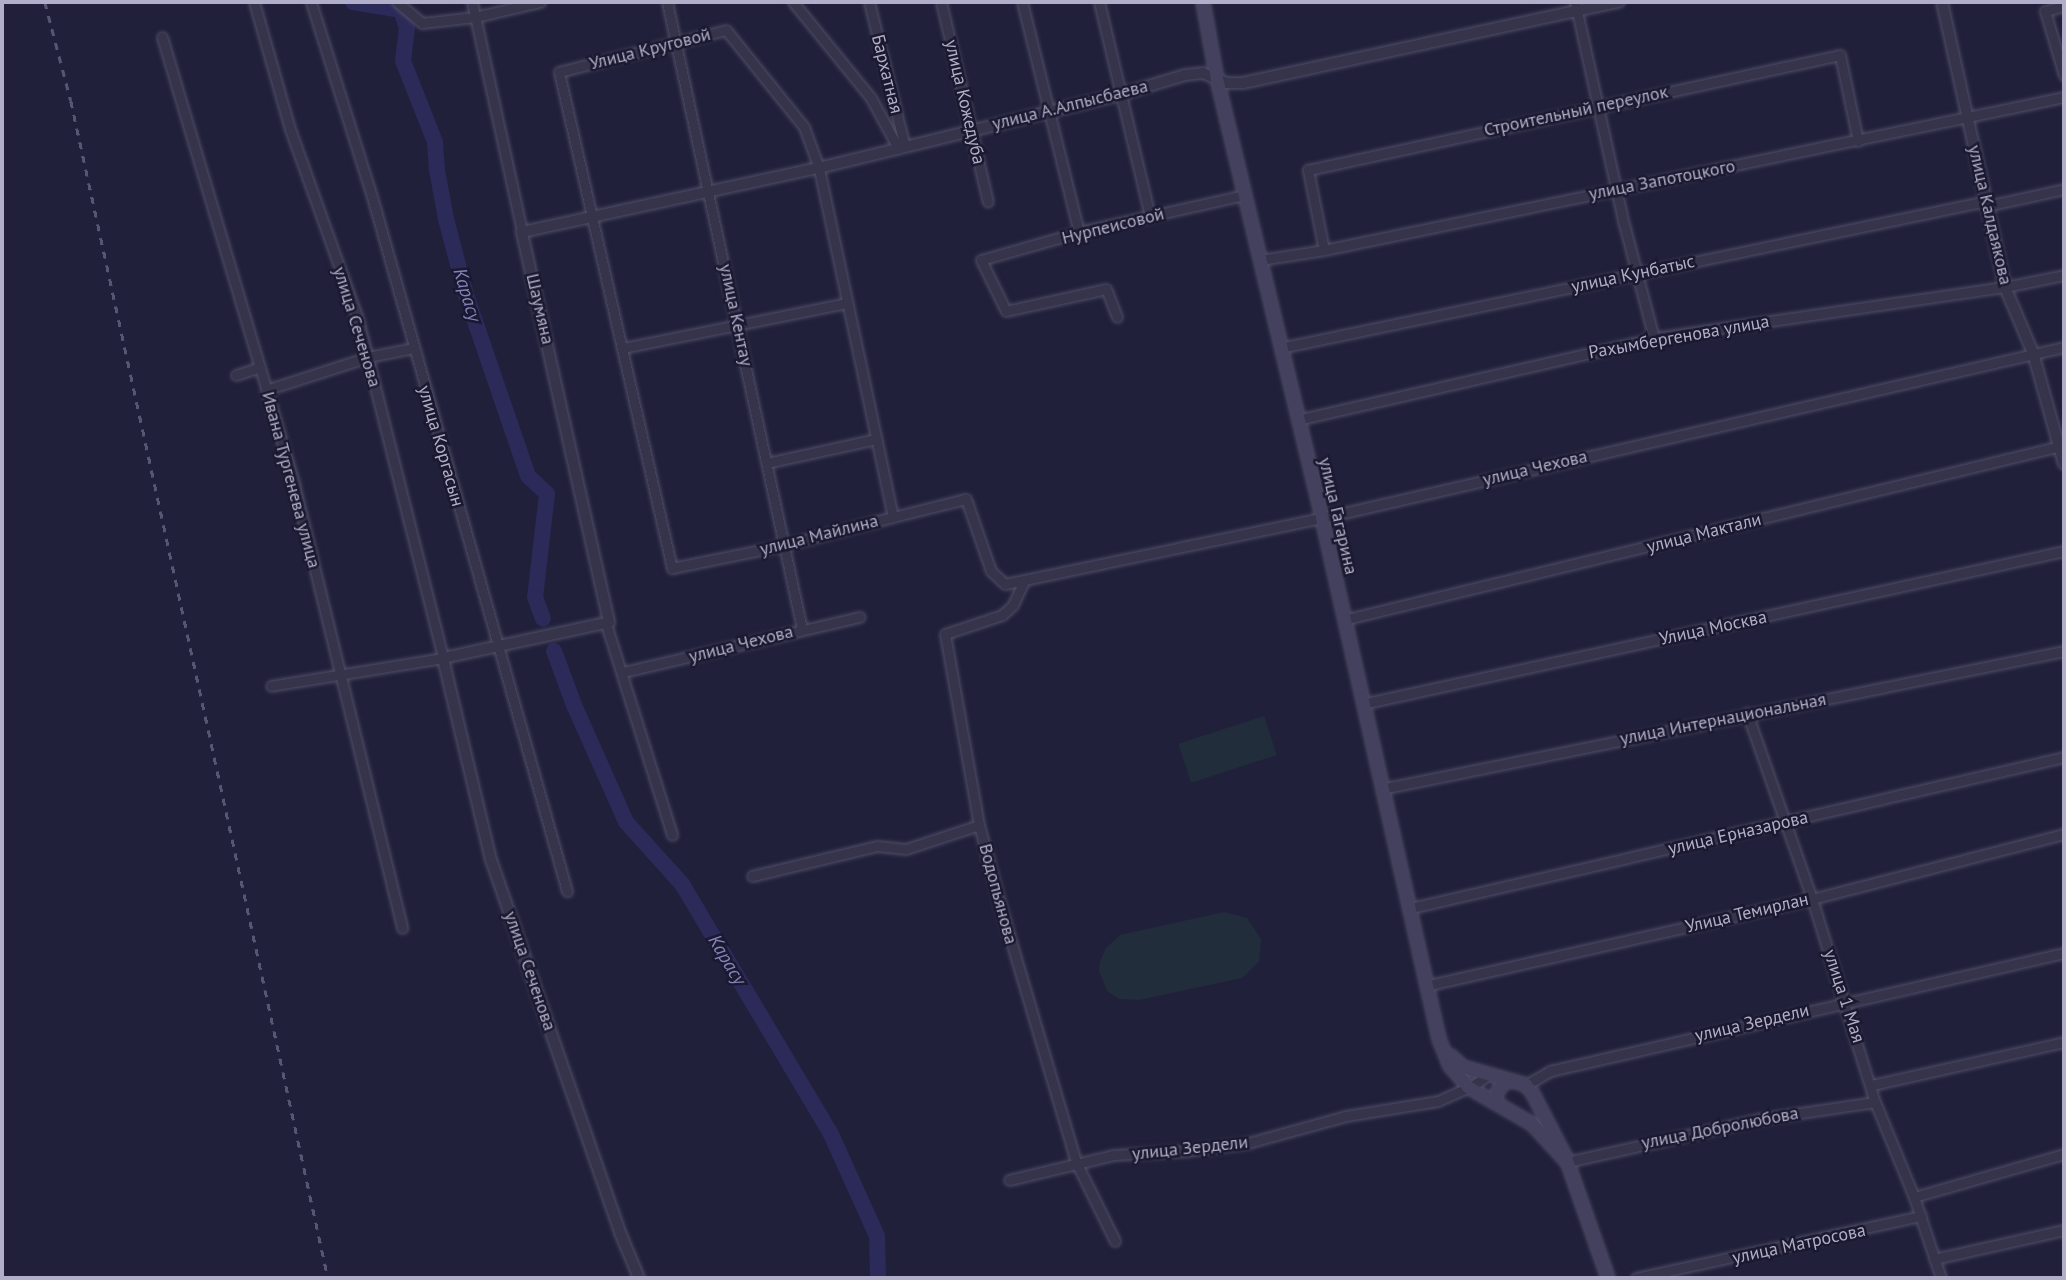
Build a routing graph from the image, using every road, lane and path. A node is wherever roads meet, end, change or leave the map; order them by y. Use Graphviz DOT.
graph roads {
  1 [pos="254,2"];
  2 [pos="311,2"];
  3 [pos="397,2"];
  4 [pos="472,2"];
  5 [pos="540,2"];
  6 [pos="667,2"];
  7 [pos="793,2"];
  8 [pos="869,2"];
  9 [pos="941,2"];
  10 [pos="1022,2"];
  11 [pos="1099,2"];
  12 [pos="1203,2"];
  13 [pos="1619,2"];
  14 [pos="1942,2"];
  15 [pos="1576,6"];
  16 [pos="2064,6"];
  17 [pos="475,17"];
  18 [pos="162,37"];
  19 [pos="676,42"];
  20 [pos="2064,75"];
  21 [pos="1217,79"];
  22 [pos="1122,94"];
  23 [pos="2064,97"];
  24 [pos="1598,106"];
  25 [pos="1049,111"];
  26 [pos="1968,119"];
  27 [pos="972,129"];
  28 [pos="1858,141"];
  29 [pos="901,147"];
  30 [pos="819,168"];
  31 [pos="1617,189"];
  32 [pos="2064,189"];
  33 [pos="710,192"];
  34 [pos="1245,195"];
  35 [pos="988,202"];
  36 [pos="1987,203"];
  37 [pos="1150,216"];
  38 [pos="594,219"];
  39 [pos="522,232"];
  40 [pos="1079,232"];
  41 [pos="1324,250"];
  42 [pos="1260,260"];
  43 [pos="1638,273"];
  44 [pos="2064,275"];
  45 [pos="2005,287"];
  46 [pos="847,303"];
  47 [pos="1117,317"];
  48 [pos="737,324"];
  49 [pos="1654,338"];
  50 [pos="2064,346"];
  51 [pos="414,348"];
  52 [pos="623,348"];
  53 [pos="1280,348"];
  54 [pos="2033,353"];
  55 [pos="368,358"];
  56 [pos="260,367"];
  57 [pos="236,375"];
  58 [pos="266,390"];
  59 [pos="1297,420"];
  60 [pos="876,439"];
  61 [pos="2062,446"];
  62 [pos="767,463"];
  63 [pos="2064,464"];
  64 [pos="893,517"];
  65 [pos="1322,518"];
  66 [pos="785,545"];
  67 [pos="2064,551"];
  68 [pos="671,568"];
  69 [pos="1024,581"];
  70 [pos="1005,584"];
  71 [pos="860,617"];
  72 [pos="608,620"];
  73 [pos="1343,620"];
  74 [pos="802,629"];
  75 [pos="497,648"];
  76 [pos="2064,651"];
  77 [pos="443,658"];
  78 [pos="623,672"];
  79 [pos="342,675"];
  80 [pos="271,686"];
  81 [pos="1362,704"];
  82 [pos="1747,713"];
  83 [pos="2064,757"];
  84 [pos="1381,789"];
  85 [pos="1785,822"];
  86 [pos="979,825"];
  87 [pos="2064,834"];
  88 [pos="672,835"];
  89 [pos="752,876"];
  90 [pos="567,891"];
  91 [pos="1812,898"];
  92 [pos="1411,908"];
  93 [pos="402,928"];
  94 [pos="2064,953"];
  95 [pos="1429,985"];
  96 [pos="1845,1001"];
  97 [pos="1439,1039"];
  98 [pos="2064,1042"];
  99 [pos="1488,1075"];
  100 [pos="1508,1080"];
  101 [pos="1526,1085"];
  102 [pos="1872,1085"];
  103 [pos="1468,1087"];
  104 [pos="1495,1102"];
  105 [pos="1875,1102"];
  106 [pos="1544,1115"];
  107 [pos="1532,1124"];
  108 [pos="2064,1154"];
  109 [pos="1076,1162"];
  110 [pos="1567,1162"];
  111 [pos="1009,1180"];
  112 [pos="1914,1198"];
  113 [pos="1921,1216"];
  114 [pos="2064,1230"];
  115 [pos="1115,1241"];
  116 [pos="1934,1259"];
  117 [pos="639,1278"];
  118 [pos="1608,1278"];
  119 [pos="1636,1278"];
  120 [pos="1941,1278"];
  1 -- 55 [label="street, улица Сеченова"];
  2 -- 51 [label="street, улица Коргасын"];
  3 -- 17 [label="street"];
  4 -- 17 [label="street, Шаумяна"];
  5 -- 17 [label="street"];
  6 -- 19 [label="street, улица Кентау"];
  7 -- 29 [label="street"];
  8 -- 29 [label="street, Бархатная"];
  9 -- 27 [label="street, улица Кожедуба"];
  10 -- 25 [label="street"];
  11 -- 22 [label="street"];
  12 -- 21 [label="main road, улица Гагарина"];
  13 -- 15 [label="street, улица А.Алпысбаева"];
  14 -- 26 [label="street, улица Калдаякова"];
  15 -- 21 [label="street, улица А.Алпысбаева"];
  15 -- 24 [label="street"];
  16 -- 20 [label="street"];
  17 -- 39 [label="street, Шаумяна"];
  18 -- 56 [label="street, Ивана Тургенева улица"];
  19 -- 30 [label="street, Улица Круговой"];
  19 -- 33 [label="street, улица Кентау"];
  19 -- 38 [label="street, Улица Круговой"];
  21 -- 22 [label="street, улица А.Алпысбаева"];
  21 -- 34 [label="main road, улица Гагарина"];
  22 -- 25 [label="street, улица А.Алпысбаева"];
  22 -- 37 [label="street"];
  23 -- 26 [label="street, улица Запотоцкого"];
  24 -- 28 [label="street, Строительный переулок"];
  24 -- 31 [label="street"];
  24 -- 41 [label="street, Строительный переулок"];
  25 -- 27 [label="street, улица А.Алпысбаева"];
  25 -- 40 [label="street"];
  26 -- 28 [label="street, улица Запотоцкого"];
  26 -- 36 [label="street, улица Калдаякова"];
  27 -- 29 [label="street, улица А.Алпысбаева"];
  27 -- 35 [label="street, улица Кожедуба"];
  28 -- 31 [label="street, улица Запотоцкого"];
  29 -- 30 [label="street, улица А.Алпысбаева"];
  30 -- 33 [label="street, улица А.Алпысбаева"];
  30 -- 46 [label="street, Улица Круговой"];
  31 -- 41 [label="street, улица Запотоцкого"];
  31 -- 43 [label="street"];
  32 -- 36 [label="street, улица Кунбатыс"];
  33 -- 38 [label="street, улица А.Алпысбаева"];
  33 -- 48 [label="street, улица Кентау"];
  34 -- 37 [label="street, Нурпеисовой"];
  34 -- 42 [label="main road, улица Гагарина"];
  36 -- 43 [label="street, улица Кунбатыс"];
  36 -- 45 [label="street, улица Калдаякова"];
  37 -- 40 [label="street, Нурпеисовой"];
  38 -- 39 [label="street, улица А.Алпысбаева"];
  38 -- 52 [label="street, Улица Круговой"];
  39 -- 72 [label="street, Шаумяна"];
  40 -- 47 [label="street, Нурпеисовой"];
  41 -- 42 [label="street, улица Запотоцкого"];
  42 -- 53 [label="main road, улица Гагарина"];
  43 -- 49 [label="street"];
  43 -- 53 [label="street, улица Кунбатыс"];
  44 -- 45 [label="street, Рахымбергенова улица"];
  45 -- 49 [label="street, Рахымбергенова улица"];
  45 -- 54 [label="street, улица Калдаякова"];
  46 -- 48 [label="street"];
  46 -- 60 [label="street, Улица Круговой"];
  48 -- 52 [label="street"];
  48 -- 62 [label="street, улица Кентау"];
  49 -- 59 [label="street, Рахымбергенова улица"];
  50 -- 54 [label="street, улица Чехова"];
  51 -- 55 [label="street"];
  51 -- 75 [label="street, улица Коргасын"];
  52 -- 68 [label="street, Улица Круговой"];
  53 -- 59 [label="main road, улица Гагарина"];
  54 -- 61 [label="street, улица Калдаякова"];
  54 -- 65 [label="street, улица Чехова"];
  55 -- 58 [label="street"];
  55 -- 77 [label="street, улица Сеченова"];
  56 -- 57 [label="street"];
  56 -- 58 [label="street, Ивана Тургенева улица"];
  58 -- 79 [label="street, Ивана Тургенева улица"];
  59 -- 65 [label="main road, улица Гагарина"];
  60 -- 62 [label="street"];
  60 -- 64 [label="street, Улица Круговой"];
  61 -- 63 [label="street, улица Калдаякова"];
  61 -- 73 [label="street, улица Мактали"];
  62 -- 66 [label="street, улица Кентау"];
  64 -- 66 [label="street, улица Майлина"];
  64 -- 70 [label="street, улица Майлина"];
  65 -- 69 [label="street, улица Чехова"];
  65 -- 73 [label="main road, улица Гагарина"];
  66 -- 68 [label="street, улица Майлина"];
  66 -- 74 [label="street, улица Кентау"];
  67 -- 81 [label="street, Улица Москва"];
  69 -- 70 [label="street, улица Чехова"];
  69 -- 86 [label="street, Водопьянова"];
  71 -- 74 [label="street, улица Чехова"];
  72 -- 75 [label="street"];
  72 -- 78 [label="street, Шаумяна"];
  73 -- 81 [label="main road, улица Гагарина"];
  74 -- 78 [label="street, улица Чехова"];
  75 -- 77 [label="street"];
  75 -- 90 [label="street, улица Коргасын"];
  76 -- 82 [label="street, улица Интернациональная"];
  77 -- 79 [label="street"];
  77 -- 117 [label="street, улица Сеченова"];
  78 -- 88 [label="street, Шаумяна"];
  79 -- 80 [label="street"];
  79 -- 93 [label="street, Ивана Тургенева улица"];
  81 -- 84 [label="main road, улица Гагарина"];
  82 -- 84 [label="street, улица Интернациональная"];
  82 -- 85 [label="street, улица 1 Мая"];
  83 -- 85 [label="street, улица Ерназарова"];
  84 -- 92 [label="main road, улица Гагарина"];
  85 -- 91 [label="street, улица 1 Мая"];
  85 -- 92 [label="street, улица Ерназарова"];
  86 -- 89 [label="street"];
  86 -- 109 [label="street, Водопьянова"];
  87 -- 91 [label="street, Улица Темирлан"];
  91 -- 95 [label="street, Улица Темирлан"];
  91 -- 96 [label="street, улица 1 Мая"];
  92 -- 95 [label="main road, улица Гагарина"];
  94 -- 96 [label="street, улица Зердели"];
  95 -- 97 [label="main road, улица Гагарина"];
  96 -- 101 [label="street, улица Зердели"];
  96 -- 102 [label="street, улица 1 Мая"];
  97 -- 99 [label="main road"];
  97 -- 103 [label="main road, улица Гагарина"];
  98 -- 102 [label="street"];
  99 -- 100 [label="main road"];
  99 -- 103 [label="street, улица Зердели"];
  100 -- 101 [label="main road"];
  100 -- 104 [label="main road"];
  101 -- 106 [label="main road"];
  102 -- 105 [label="street, улица 1 Мая"];
  103 -- 104 [label="main road, улица Гагарина"];
  103 -- 109 [label="street, улица Зердели"];
  104 -- 107 [label="main road, улица Гагарина"];
  105 -- 110 [label="street, улица Добролюбова"];
  105 -- 112 [label="street, улица 1 Мая"];
  106 -- 107 [label="main road"];
  106 -- 110 [label="main road"];
  107 -- 110 [label="main road, улица Гагарина"];
  108 -- 112 [label="street"];
  109 -- 111 [label="street, улица Зердели"];
  109 -- 115 [label="street, Водопьянова"];
  110 -- 118 [label="main road"];
  112 -- 113 [label="street, улица 1 Мая"];
  113 -- 116 [label="street, улица 1 Мая"];
  113 -- 119 [label="street, улица Матросова"];
  114 -- 116 [label="street"];
  116 -- 120 [label="street, улица 1 Мая"];
}
